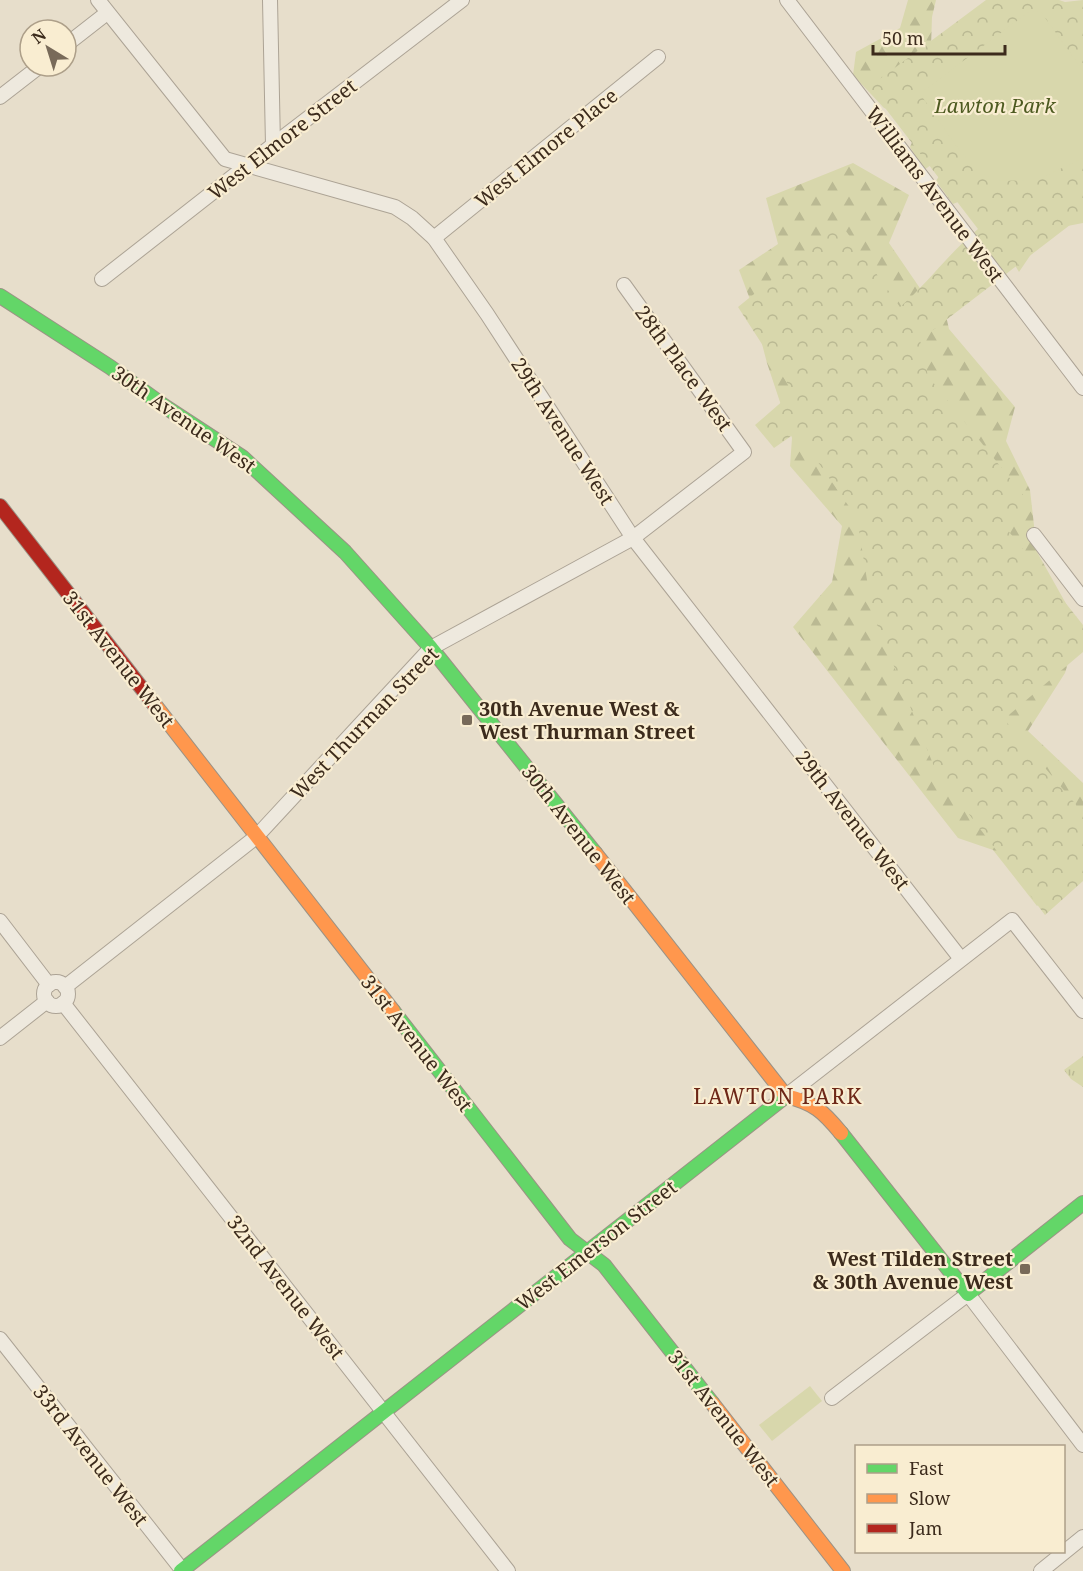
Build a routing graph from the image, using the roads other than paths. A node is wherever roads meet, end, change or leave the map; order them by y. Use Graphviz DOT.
graph roads {
  1 [pos="98,0"];
  2 [pos="270,0"];
  3 [pos="462,0"];
  4 [pos="787,0"];
  5 [pos="107,13"];
  6 [pos="78,36"];
  7 [pos="658,57"];
  8 [pos="25,78"];
  9 [pos="0,97"];
  10 [pos="273,145"];
  11 [pos="246,166"];
  12 [pos="434,238"];
  13 [pos="102,279"];
  14 [pos="624,285"];
  15 [pos="0,296"];
  16 [pos="1083,388"];
  17 [pos="744,452"];
  18 [pos="0,506"];
  19 [pos="1034,535"];
  20 [pos="633,538"];
  21 [pos="1083,599"];
  22 [pos="431,648"];
  23 [pos="256,837"];
  24 [pos="0,921"];
  25 [pos="961,960"];
  26 [pos="49,985"];
  27 [pos="65,987"];
  28 [pos="47,1001"];
  29 [pos="63,1003"];
  30 [pos="1083,1011"];
  31 [pos="0,1038"];
  32 [pos="786,1096"];
  33 [pos="1083,1203"];
  34 [pos="586,1251"];
  35 [pos="968,1294"];
  36 [pos="0,1339"];
  37 [pos="832,1398"];
  38 [pos="382,1411"];
  39 [pos="1083,1445"];
  40 [pos="1083,1538"];
  41 [pos="1065,1552"];
  42 [pos="1064,1553"];
  43 [pos="182,1571"];
  44 [pos="508,1571"];
  45 [pos="843,1571"];
  46 [pos="1041,1571"];
  1 -- 5 [label="street, 29th Avenue West"];
  2 -- 10 [label="street"];
  3 -- 10 [label="street, West Elmore Street"];
  4 -- 16 [label="street, Williams Avenue West"];
  5 -- 6 [label="street"];
  5 -- 11 [label="street, 29th Avenue West"];
  7 -- 12 [label="street, West Elmore Place"];
  8 -- 9 [label="street"];
  10 -- 11 [label="street, West Elmore Street"];
  11 -- 12 [label="street, 29th Avenue West"];
  11 -- 13 [label="street, West Elmore Street"];
  12 -- 20 [label="street, 29th Avenue West"];
  14 -- 17 [label="street, 28th Place West"];
  15 -- 22 [label="street, 30th Avenue West"];
  17 -- 20 [label="street, West Thurman Street"];
  18 -- 23 [label="street, 31st Avenue West"];
  19 -- 21 [label="street"];
  20 -- 22 [label="street, West Thurman Street"];
  20 -- 25 [label="street, 29th Avenue West"];
  22 -- 23 [label="street, West Thurman Street"];
  22 -- 32 [label="street, 30th Avenue West"];
  23 -- 27 [label="street, West Thurman Street"];
  23 -- 34 [label="street, 31st Avenue West"];
  24 -- 26 [label="street"];
  25 -- 30 [label="street, West Emerson Street"];
  25 -- 32 [label="street, West Emerson Street"];
  26 -- 27 [label="street"];
  26 -- 28 [label="street"];
  27 -- 29 [label="street"];
  28 -- 29 [label="street"];
  28 -- 31 [label="street"];
  29 -- 38 [label="street, 32nd Avenue West"];
  32 -- 34 [label="street, West Emerson Street"];
  32 -- 35 [label="street"];
  33 -- 35 [label="street"];
  34 -- 38 [label="street, West Emerson Street"];
  34 -- 45 [label="street, 31st Avenue West"];
  35 -- 37 [label="street"];
  35 -- 39 [label="street"];
  36 -- 43 [label="street, 33rd Avenue West"];
  38 -- 43 [label="street, West Emerson Street"];
  38 -- 44 [label="street, 32nd Avenue West"];
  40 -- 41 [label="street"];
  42 -- 46 [label="street"];
}
